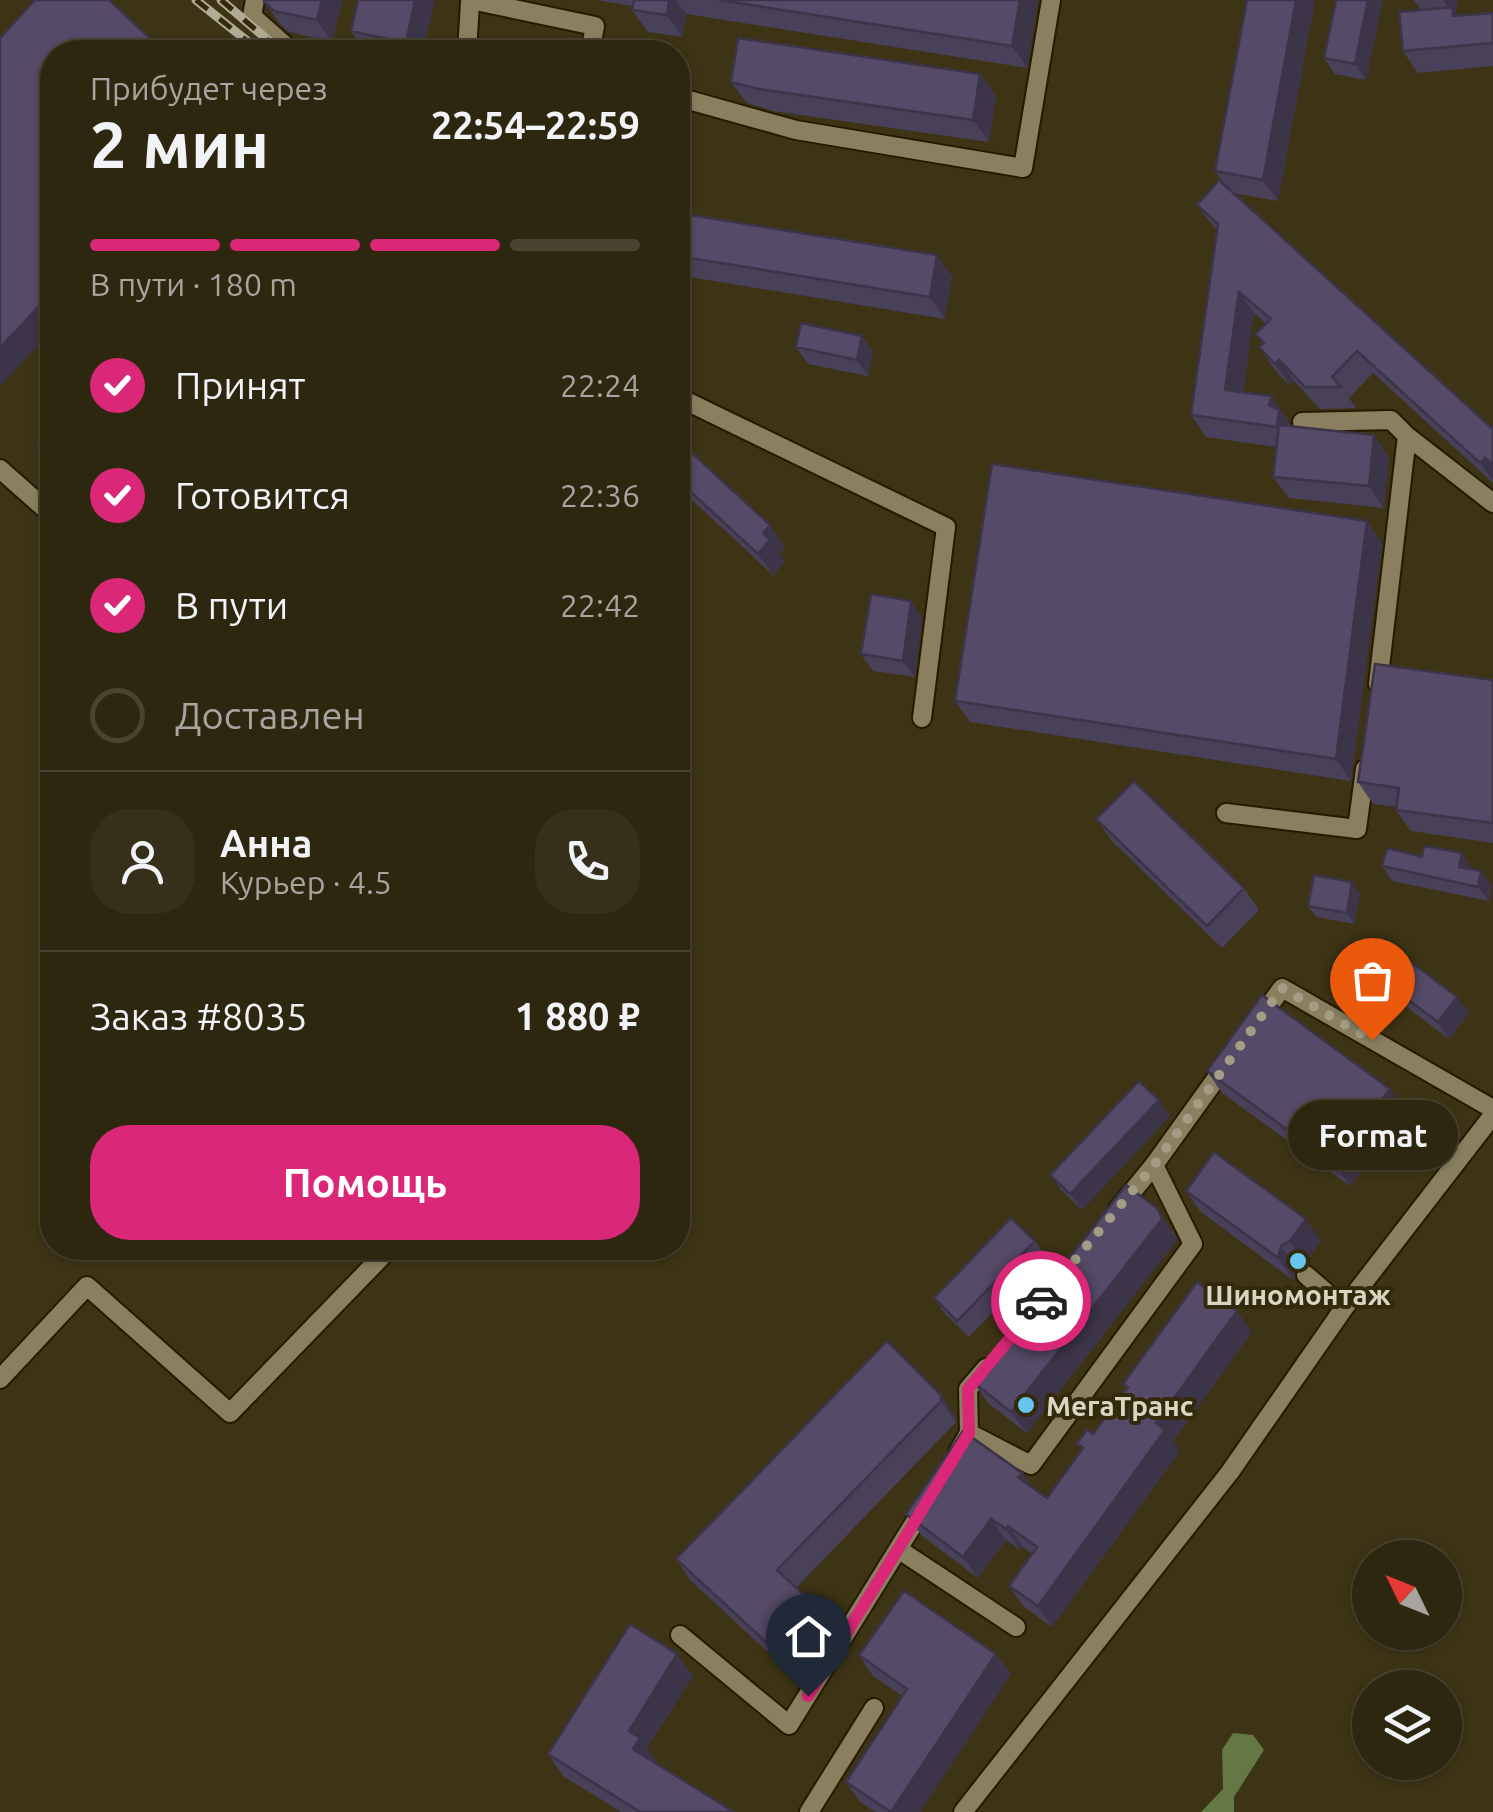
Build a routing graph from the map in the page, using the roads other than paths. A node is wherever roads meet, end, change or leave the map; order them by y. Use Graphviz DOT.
graph roads {
  1 [pos="255,0"];
  2 [pos="1051,0"];
  3 [pos="471,1"];
  4 [pos="279,40"];
  5 [pos="467,40"];
  6 [pos="592,40"];
  7 [pos="690,100"];
  8 [pos="690,403"];
  9 [pos="1302,422"];
  10 [pos="1407,436"];
  11 [pos="0,469"];
  12 [pos="1493,503"];
  13 [pos="40,504"];
  14 [pos="1375,701"];
  15 [pos="922,718"];
  16 [pos="1367,756"];
  17 [pos="1226,813"];
  18 [pos="1247,1036"];
  19 [pos="1236,1052"];
  20 [pos="1493,1112"];
  21 [pos="1154,1165"];
  22 [pos="1104,1225"];
  23 [pos="378,1260"];
  24 [pos="1306,1276"];
  25 [pos="1344,1308"];
  26 [pos="993,1359"];
  27 [pos="0,1380"];
  28 [pos="969,1433"];
  29 [pos="898,1549"];
  30 [pos="1016,1627"];
  31 [pos="680,1635"];
  32 [pos="874,1708"];
  33 [pos="809,1812"];
  34 [pos="963,1812"];
  1 -- 4 [label="street"];
  2 -- 7 [label="street"];
  3 -- 5 [label="street"];
  3 -- 6 [label="street"];
  8 -- 15 [label="street"];
  9 -- 10 [label="street"];
  10 -- 12 [label="street"];
  10 -- 14 [label="street"];
  11 -- 13 [label="street"];
  16 -- 17 [label="street"];
  18 -- 20 [label="street"];
  19 -- 21 [label="street"];
  20 -- 25 [label="street"];
  21 -- 22 [label="street"];
  21 -- 28 [label="street"];
  23 -- 27 [label="street"];
  24 -- 25 [label="street"];
  25 -- 34 [label="street"];
  26 -- 28 [label="street"];
  28 -- 29 [label="street"];
  29 -- 30 [label="street"];
  29 -- 31 [label="street"];
  32 -- 33 [label="street"];
}
